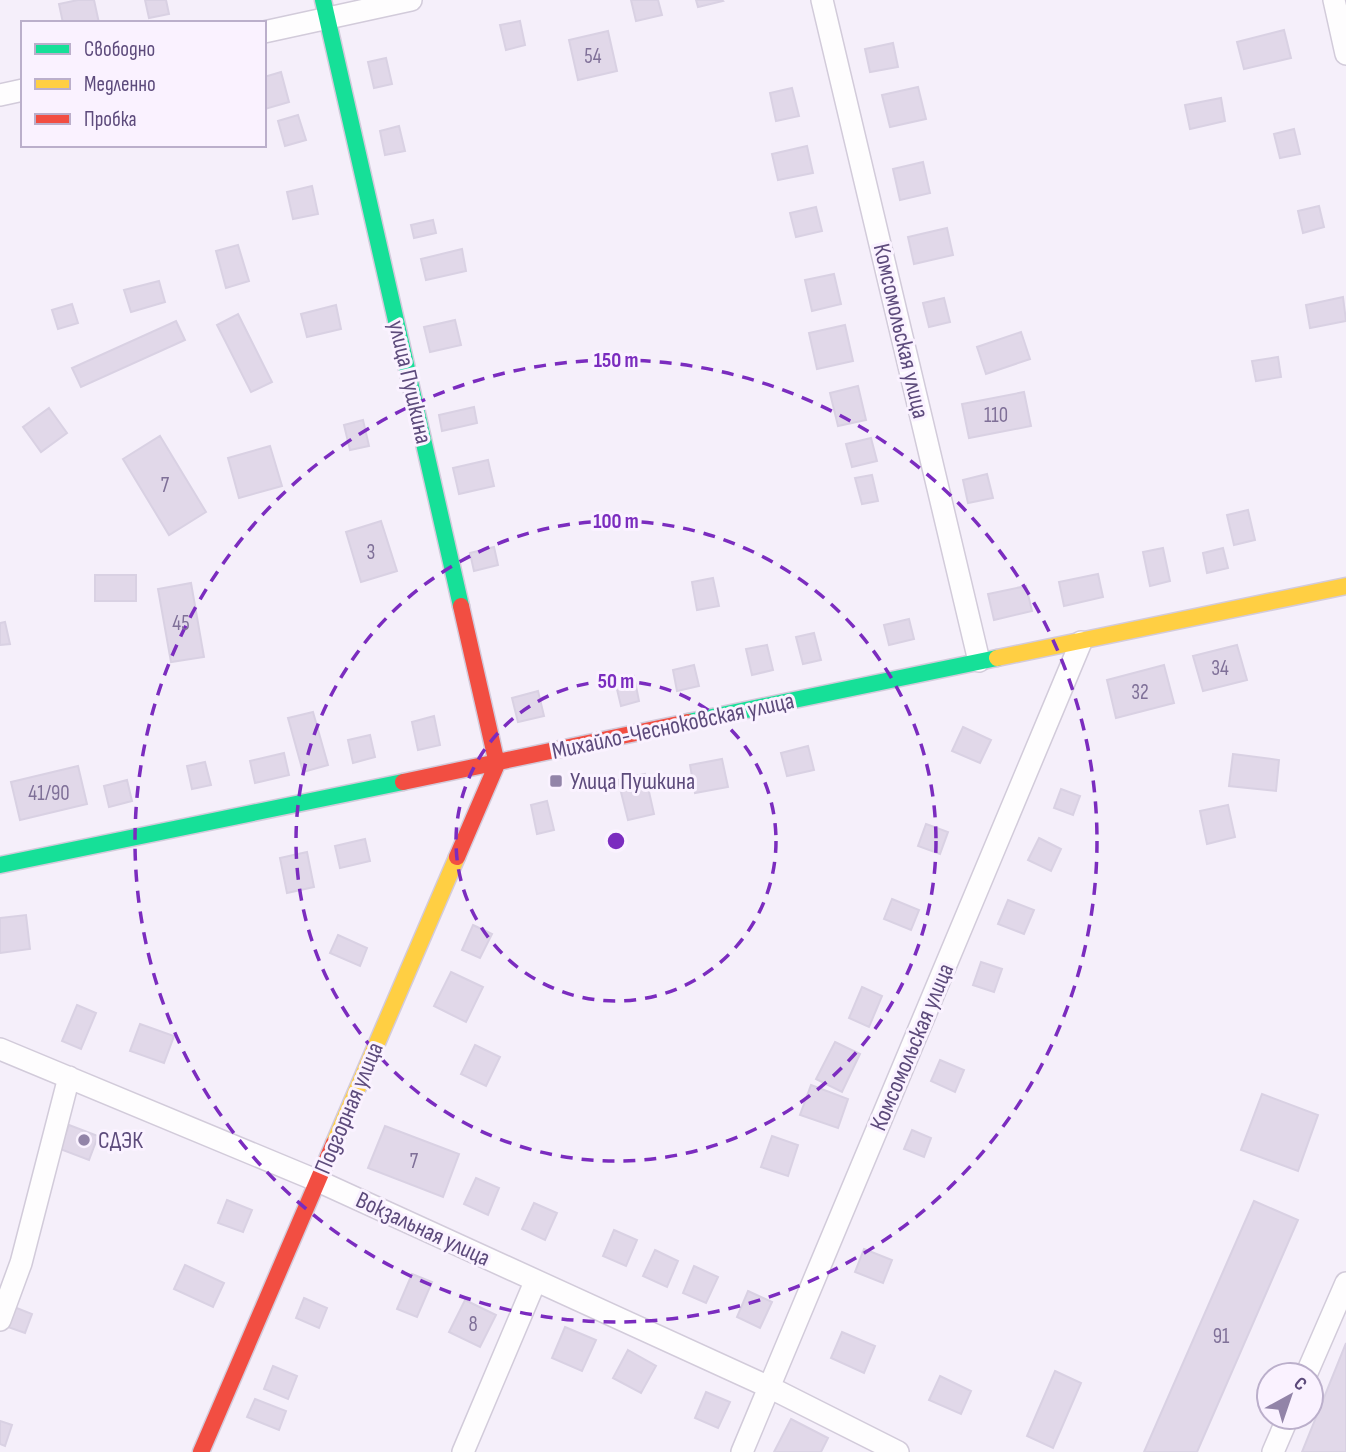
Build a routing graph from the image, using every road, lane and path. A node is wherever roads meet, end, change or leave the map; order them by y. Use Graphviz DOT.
graph roads {
  1 [pos="411,0"];
  2 [pos="822,0"];
  3 [pos="1334,0"];
  4 [pos="325,9"];
  5 [pos="266,31"];
  6 [pos="1346,54"];
  7 [pos="21,90"];
  8 [pos="0,95"];
  9 [pos="1346,586"];
  10 [pos="1081,642"];
  11 [pos="979,662"];
  12 [pos="497,764"];
  13 [pos="1,858"];
  14 [pos="0,1049"];
  15 [pos="69,1077"];
  16 [pos="318,1181"];
  17 [pos="535,1282"];
  18 [pos="1346,1283"];
  19 [pos="0,1320"];
  20 [pos="1312,1361"];
  21 [pos="769,1387"];
  22 [pos="1282,1431"];
  23 [pos="201,1452"];
  24 [pos="463,1452"];
  25 [pos="742,1452"];
  26 [pos="898,1452"];
  27 [pos="1273,1452"];
  1 -- 4 [label="street"];
  2 -- 11 [label="street, Комсомольская улица"];
  3 -- 6 [label="street"];
  4 -- 5 [label="street"];
  4 -- 12 [label="street, улица Пушкина"];
  7 -- 8 [label="street"];
  9 -- 10 [label="street, Михайло-Чесноковская улица"];
  10 -- 11 [label="street, Михайло-Чесноковская улица"];
  10 -- 21 [label="street, Комсомольская улица"];
  11 -- 12 [label="street, Михайло-Чесноковская улица"];
  12 -- 13 [label="street, Михайло-Чесноковская улица"];
  12 -- 16 [label="street, Подгорная улица"];
  14 -- 15 [label="street, Вокзальная улица"];
  15 -- 16 [label="street, Вокзальная улица"];
  15 -- 19 [label="street"];
  16 -- 17 [label="street, Вокзальная улица"];
  16 -- 23 [label="street, Подгорная улица"];
  17 -- 21 [label="street, Вокзальная улица"];
  17 -- 24 [label="street"];
  18 -- 20 [label="street"];
  21 -- 25 [label="street, Комсомольская улица"];
  21 -- 26 [label="street, Вокзальная улица"];
  22 -- 27 [label="street"];
}
